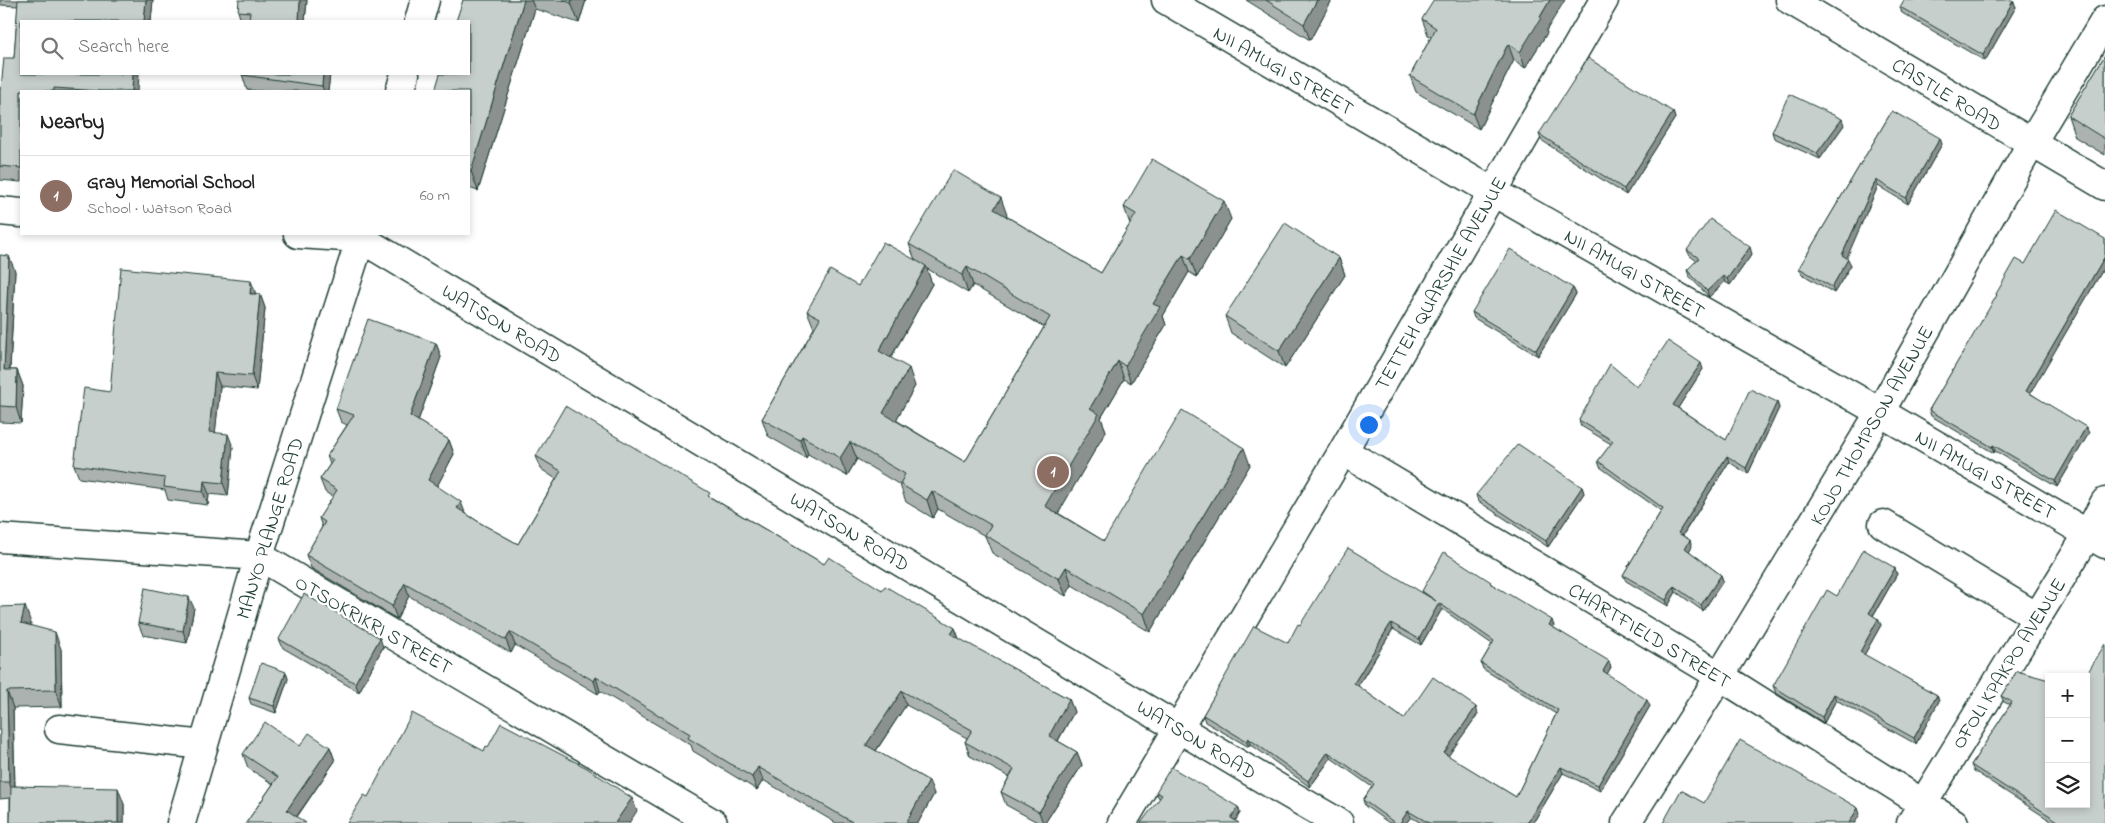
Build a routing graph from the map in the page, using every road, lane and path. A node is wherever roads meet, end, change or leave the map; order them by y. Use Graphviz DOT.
graph roads {
  1 [pos="425,0"];
  2 [pos="1166,0"];
  3 [pos="1604,0"];
  4 [pos="1790,0"];
  5 [pos="419,20"];
  6 [pos="2105,20"];
  7 [pos="405,75"];
  8 [pos="400,90"];
  9 [pos="2031,144"];
  10 [pos="2105,186"];
  11 [pos="1493,192"];
  12 [pos="0,211"];
  13 [pos="20,213"];
  14 [pos="330,235"];
  15 [pos="361,236"];
  16 [pos="1880,412"];
  17 [pos="1343,451"];
  18 [pos="2105,502"];
  19 [pos="1883,524"];
  20 [pos="0,538"];
  21 [pos="2096,539"];
  22 [pos="259,556"];
  23 [pos="2037,616"];
  24 [pos="1720,676"];
  25 [pos="1178,728"];
  26 [pos="59,729"];
  27 [pos="204,745"];
  28 [pos="1916,813"];
  29 [pos="181,823"];
  30 [pos="713,823"];
  31 [pos="1122,823"];
  32 [pos="1339,823"];
  33 [pos="1626,823"];
  34 [pos="1954,823"];
  1 -- 5 [label="street"];
  2 -- 11 [label="street, NII AMUGI STREET"];
  3 -- 11 [label="street, TETTEH QUARSHIE AVENUE"];
  4 -- 9 [label="street, CASTLE ROAD"];
  6 -- 9 [label="street, KOJO THOMPSON AVENUE"];
  7 -- 8 [label="street"];
  9 -- 10 [label="street, CASTLE ROAD"];
  9 -- 16 [label="street, KOJO THOMPSON AVENUE"];
  11 -- 16 [label="street, NII AMUGI STREET"];
  11 -- 17 [label="street, TETTEH QUARSHIE AVENUE"];
  12 -- 13 [label="street"];
  14 -- 15 [label="street"];
  15 -- 22 [label="street, MANYO PLANGE ROAD"];
  15 -- 25 [label="street, WATSON ROAD"];
  16 -- 21 [label="street, NII AMUGI STREET"];
  16 -- 24 [label="street, KOJO THOMPSON AVENUE"];
  17 -- 24 [label="street, CHARTFIELD STREET"];
  17 -- 25 [label="street, TETTEH QUARSHIE AVENUE"];
  18 -- 21 [label="street, OFOLI KPAKPO AVENUE"];
  19 -- 23 [label="street"];
  20 -- 22 [label="street, OTSOKRIKRI STREET"];
  21 -- 23 [label="street, OFOLI KPAKPO AVENUE"];
  22 -- 27 [label="street, MANYO PLANGE ROAD"];
  22 -- 30 [label="street, OTSOKRIKRI STREET"];
  23 -- 28 [label="street, OFOLI KPAKPO AVENUE"];
  24 -- 28 [label="street, CHARTFIELD STREET"];
  24 -- 33 [label="street, KOJO THOMPSON AVENUE"];
  25 -- 31 [label="street, TETTEH QUARSHIE AVENUE"];
  25 -- 32 [label="street, WATSON ROAD"];
  26 -- 27 [label="street"];
  27 -- 29 [label="street, MANYO PLANGE ROAD"];
  28 -- 34 [label="street, CHARTFIELD STREET"];
}
